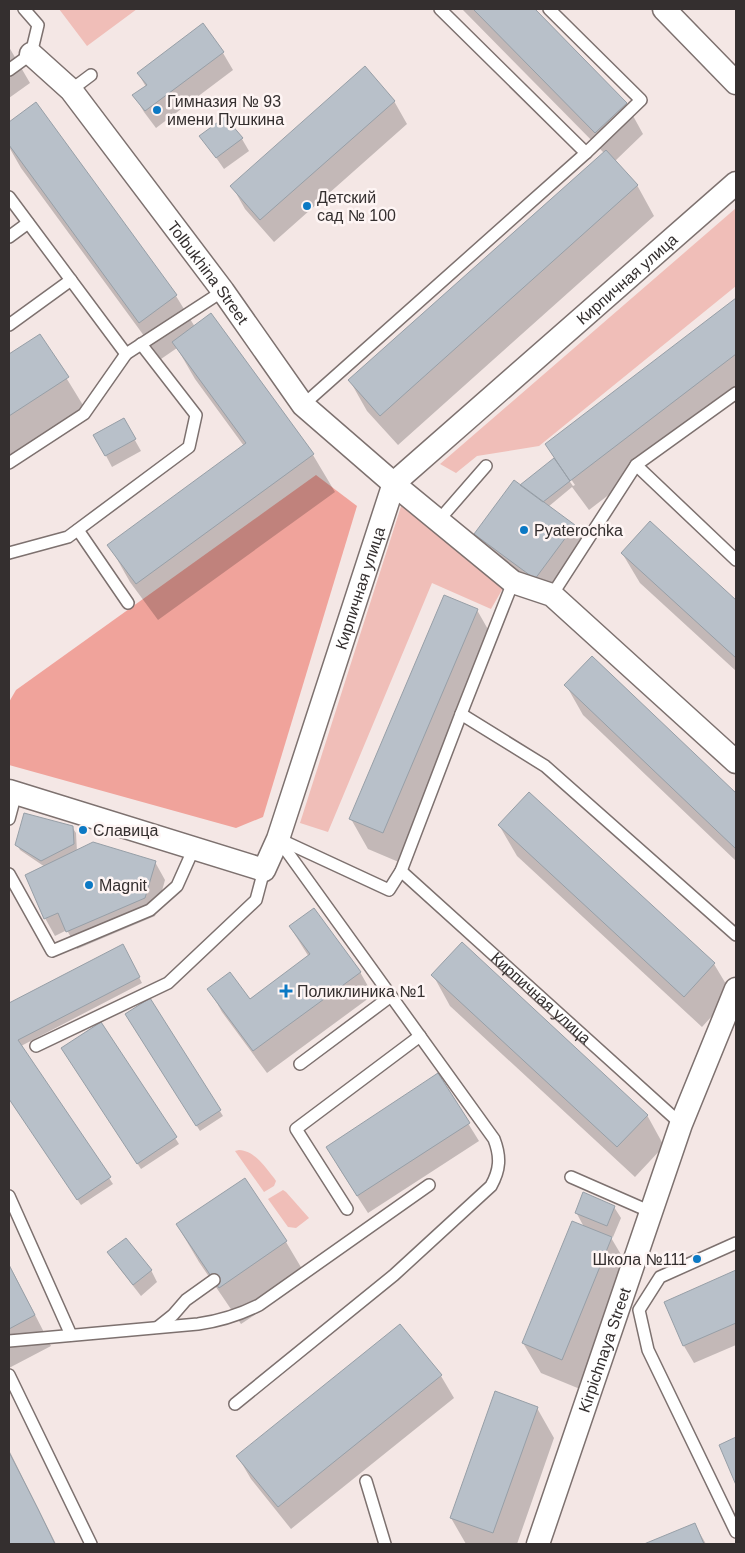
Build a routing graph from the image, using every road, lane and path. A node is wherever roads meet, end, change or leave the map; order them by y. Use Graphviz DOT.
graph roads {
  1 [pos="24,9"];
  2 [pos="440,9"];
  3 [pos="549,9"];
  4 [pos="664,9"];
  5 [pos="31,54"];
  6 [pos="9,70"];
  7 [pos="91,75"];
  8 [pos="736,83"];
  9 [pos="71,90"];
  10 [pos="586,153"];
  11 [pos="736,183"];
  12 [pos="9,197"];
  13 [pos="28,223"];
  14 [pos="9,237"];
  15 [pos="71,280"];
  16 [pos="223,291"];
  17 [pos="9,325"];
  18 [pos="142,344"];
  19 [pos="126,354"];
  20 [pos="736,393"];
  21 [pos="303,405"];
  22 [pos="9,463"];
  23 [pos="636,465"];
  24 [pos="486,466"];
  25 [pos="394,483"];
  26 [pos="439,520"];
  27 [pos="78,530"];
  28 [pos="9,553"];
  29 [pos="736,560"];
  30 [pos="513,582"];
  31 [pos="552,595"];
  32 [pos="128,604"];
  33 [pos="461,714"];
  34 [pos="736,762"];
  35 [pos="12,792"];
  36 [pos="9,819"];
  37 [pos="278,839"];
  38 [pos="194,848"];
  39 [pos="264,870"];
  40 [pos="401,871"];
  41 [pos="9,874"];
  42 [pos="736,935"];
  43 [pos="736,989"];
  44 [pos="391,996"];
  45 [pos="420,1036"];
  46 [pos="36,1046"];
  47 [pos="300,1064"];
  48 [pos="681,1124"];
  49 [pos="571,1177"];
  50 [pos="430,1185"];
  51 [pos="9,1196"];
  52 [pos="347,1209"];
  53 [pos="651,1212"];
  54 [pos="736,1242"];
  55 [pos="214,1280"];
  56 [pos="158,1327"];
  57 [pos="72,1335"];
  58 [pos="9,1341"];
  59 [pos="9,1374"];
  60 [pos="235,1404"];
  61 [pos="366,1481"];
  62 [pos="736,1532"];
  63 [pos="91,1544"];
  64 [pos="385,1544"];
  65 [pos="538,1544"];
  1 -- 5 [label="lane"];
  2 -- 10 [label="lane"];
  3 -- 10 [label="lane"];
  4 -- 8 [label="street"];
  5 -- 6 [label="lane"];
  5 -- 9 [label="street, Tolbukhina Street"];
  7 -- 9 [label="lane"];
  9 -- 16 [label="street, Tolbukhina Street"];
  10 -- 21 [label="lane"];
  11 -- 25 [label="street, Кирпичная улица"];
  12 -- 13 [label="lane"];
  13 -- 14 [label="lane"];
  13 -- 15 [label="lane"];
  15 -- 17 [label="lane"];
  15 -- 19 [label="lane"];
  16 -- 18 [label="lane"];
  16 -- 21 [label="street, Tolbukhina Street"];
  18 -- 19 [label="lane"];
  18 -- 27 [label="lane"];
  19 -- 22 [label="lane"];
  20 -- 23 [label="lane"];
  21 -- 25 [label="street, Tolbukhina Street"];
  23 -- 29 [label="lane"];
  23 -- 31 [label="lane"];
  24 -- 26 [label="lane"];
  25 -- 26 [label="street, Tolbukhina Street"];
  25 -- 37 [label="street, Кирпичная улица"];
  26 -- 30 [label="street, Tolbukhina Street"];
  27 -- 28 [label="lane"];
  27 -- 32 [label="lane"];
  30 -- 31 [label="street"];
  30 -- 33 [label="lane"];
  31 -- 34 [label="street"];
  33 -- 40 [label="lane"];
  33 -- 42 [label="lane"];
  35 -- 36 [label="lane"];
  35 -- 38 [label="street"];
  37 -- 39 [label="street, Кирпичная улица"];
  37 -- 40 [label="lane"];
  37 -- 44 [label="lane"];
  38 -- 39 [label="street"];
  38 -- 41 [label="lane"];
  39 -- 46 [label="lane"];
  40 -- 48 [label="lane, Кирпичная улица"];
  43 -- 48 [label="street, Kirpichnaya Street"];
  44 -- 45 [label="lane"];
  44 -- 47 [label="lane"];
  45 -- 52 [label="lane"];
  45 -- 60 [label="lane"];
  48 -- 53 [label="street, Kirpichnaya Street"];
  49 -- 53 [label="lane"];
  50 -- 56 [label="lane"];
  51 -- 57 [label="lane"];
  53 -- 65 [label="street, Kirpichnaya Street"];
  54 -- 62 [label="lane"];
  55 -- 56 [label="lane"];
  56 -- 57 [label="lane"];
  57 -- 58 [label="lane"];
  59 -- 63 [label="lane"];
  61 -- 64 [label="lane"];
}
